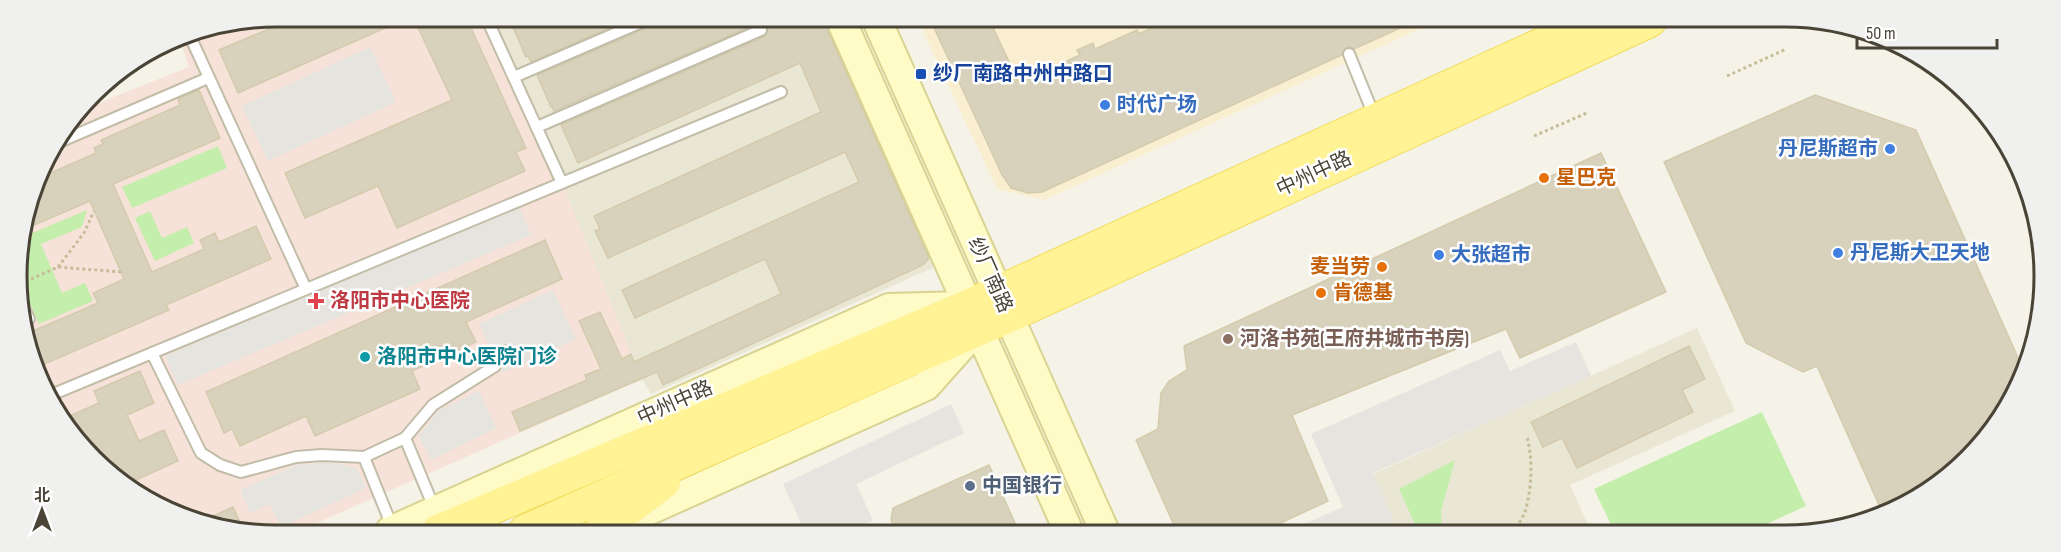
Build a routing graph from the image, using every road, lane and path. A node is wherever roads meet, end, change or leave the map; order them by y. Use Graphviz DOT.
graph roads {
  1 [pos="493,27"];
  2 [pos="630,27"];
  3 [pos="844,27"];
  4 [pos="880,27"];
  5 [pos="1579,27"];
  6 [pos="1636,27"];
  7 [pos="761,30"];
  8 [pos="192,42"];
  9 [pos="1786,49"];
  10 [pos="1349,54"];
  11 [pos="1727,76"];
  12 [pos="513,77"];
  13 [pos="208,78"];
  14 [pos="781,92"];
  15 [pos="1589,112"];
  16 [pos="1375,119"];
  17 [pos="537,127"];
  18 [pos="1534,136"];
  19 [pos="69,138"];
  20 [pos="562,183"];
  21 [pos="94,211"];
  22 [pos="58,267"];
  23 [pos="121,272"];
  24 [pos="27,281"];
  25 [pos="306,289"];
  26 [pos="1003,304"];
  27 [pos="973,317"];
  28 [pos="504,351"];
  29 [pos="152,353"];
  30 [pos="56,393"];
  31 [pos="1527,436"];
  32 [pos="405,438"];
  33 [pos="704,451"];
  34 [pos="364,457"];
  35 [pos="436,521"];
  36 [pos="390,525"];
  37 [pos="416,525"];
  38 [pos="538,525"];
  39 [pos="610,525"];
  40 [pos="615,525"];
  41 [pos="1066,525"];
  42 [pos="1102,525"];
  43 [pos="1517,525"];
  1 -- 12 [label="lane"];
  2 -- 12 [label="lane"];
  3 -- 27 [label="main road, 纱厂南路"];
  4 -- 26 [label="main road, 纱厂南路"];
  5 -- 16 [label="main road, 中州中路"];
  6 -- 26 [label="main road, 中州中路"];
  7 -- 17 [label="lane"];
  8 -- 13 [label="lane"];
  9 -- 11 [label="path"];
  10 -- 16 [label="lane"];
  12 -- 17 [label="lane"];
  13 -- 19 [label="lane"];
  13 -- 25 [label="lane"];
  14 -- 20 [label="lane"];
  15 -- 18 [label="path"];
  16 -- 26 [label="main road, 中州中路"];
  17 -- 20 [label="lane"];
  20 -- 25 [label="lane"];
  21 -- 22 [label="path"];
  22 -- 23 [label="path"];
  22 -- 24 [label="path"];
  25 -- 29 [label="lane"];
  26 -- 27 [label="main road, 中州中路"];
  26 -- 42 [label="main road, 纱厂南路"];
  27 -- 33 [label="main road, 中州中路"];
  27 -- 35 [label="main road, 中州中路"];
  27 -- 40 [label="main road, 中州中路"];
  27 -- 41 [label="main road, 纱厂南路"];
  28 -- 32 [label="lane"];
  29 -- 30 [label="lane"];
  29 -- 34 [label="lane"];
  31 -- 43 [label="path"];
  32 -- 34 [label="lane"];
  32 -- 35 [label="lane"];
  33 -- 38 [label="main road, 中州中路"];
  33 -- 39 [label="main road"];
  34 -- 36 [label="lane"];
  35 -- 37 [label="main road, 中州中路"];
}
